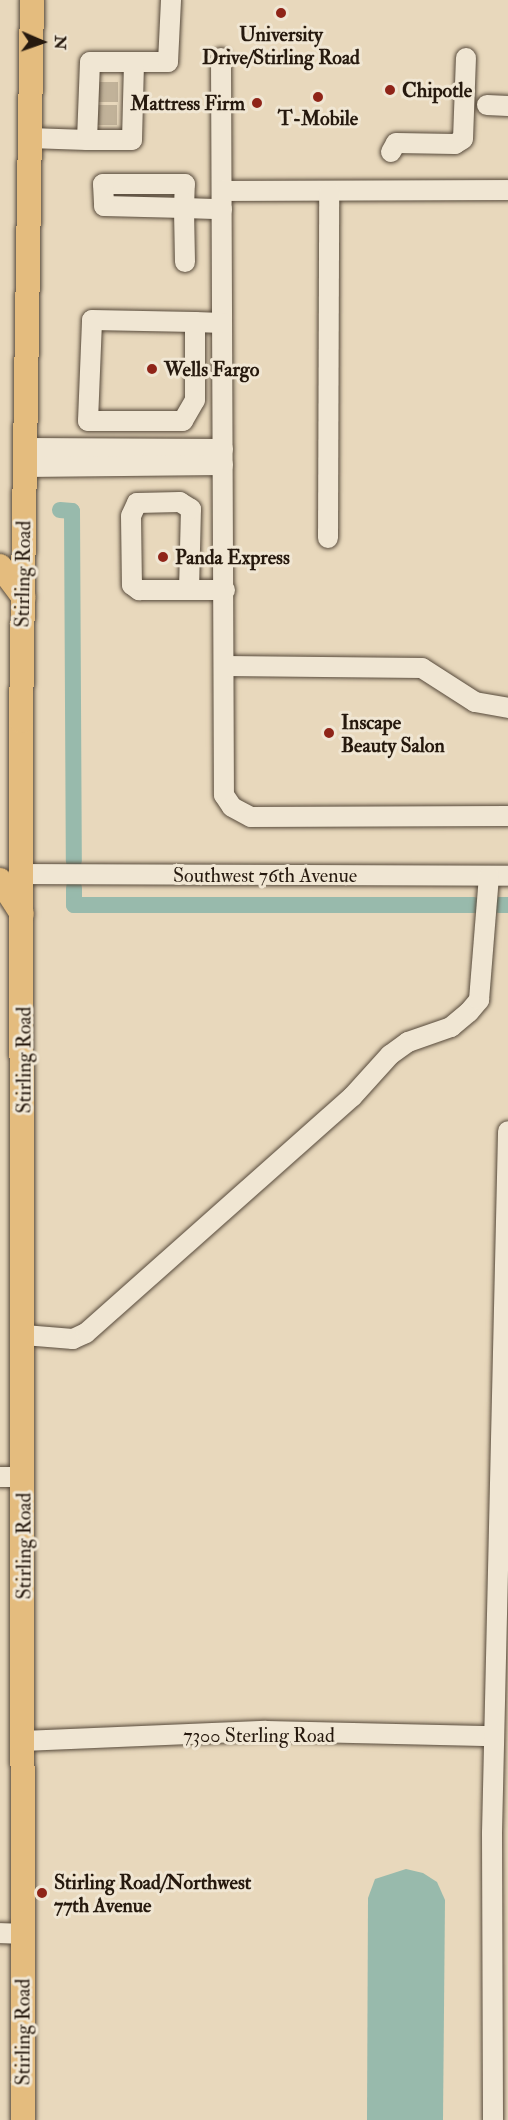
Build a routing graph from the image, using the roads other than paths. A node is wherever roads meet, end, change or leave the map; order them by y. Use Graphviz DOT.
graph roads {
  1 [pos="32,0"];
  2 [pos="171,0"];
  3 [pos="221,58"];
  4 [pos="466,58"];
  5 [pos="134,62"];
  6 [pos="487,105"];
  7 [pos="508,106"];
  8 [pos="30,138"];
  9 [pos="87,140"];
  10 [pos="391,152"];
  11 [pos="508,190"];
  12 [pos="329,192"];
  13 [pos="222,200"];
  14 [pos="185,262"];
  15 [pos="195,322"];
  16 [pos="222,323"];
  17 [pos="25,457"];
  18 [pos="223,457"];
  19 [pos="328,538"];
  20 [pos="0,566"];
  21 [pos="189,590"];
  22 [pos="225,590"];
  23 [pos="23,597"];
  24 [pos="224,666"];
  25 [pos="508,708"];
  26 [pos="508,816"];
  27 [pos="499,876"];
  28 [pos="11,877"];
  29 [pos="508,1131"];
  30 [pos="24,1335"];
  31 [pos="12,1477"];
  32 [pos="494,1736"];
  33 [pos="23,1741"];
  34 [pos="12,1934"];
  35 [pos="23,2120"];
  36 [pos="493,2120"];
  1 -- 8 [label="main road, Stirling Road"];
  2 -- 5 [label="street"];
  3 -- 13 [label="street"];
  4 -- 10 [label="street"];
  5 -- 9 [label="street"];
  5 -- 9 [label="street"];
  6 -- 7 [label="street"];
  8 -- 9 [label="street"];
  8 -- 17 [label="main road, Stirling Road"];
  11 -- 12 [label="street"];
  12 -- 13 [label="street"];
  12 -- 19 [label="street"];
  13 -- 14 [label="street"];
  13 -- 16 [label="street"];
  15 -- 15 [label="street"];
  15 -- 16 [label="street"];
  16 -- 18 [label="street"];
  17 -- 18 [label="street"];
  17 -- 23 [label="main road, Stirling Road"];
  18 -- 22 [label="street"];
  20 -- 23 [label="main road"];
  21 -- 21 [label="street"];
  21 -- 22 [label="street"];
  22 -- 24 [label="street"];
  23 -- 28 [label="main road, Stirling Road"];
  24 -- 25 [label="street"];
  24 -- 26 [label="street"];
  27 -- 28 [label="street, Southwest 76th Avenue"];
  27 -- 30 [label="street"];
  28 -- 30 [label="main road, Stirling Road"];
  29 -- 32 [label="street"];
  30 -- 31 [label="main road, Stirling Road"];
  31 -- 33 [label="main road, Stirling Road"];
  32 -- 33 [label="street, 7300 Sterling Road"];
  32 -- 36 [label="street"];
  33 -- 34 [label="main road, Stirling Road"];
  34 -- 35 [label="main road, Stirling Road"];
}
